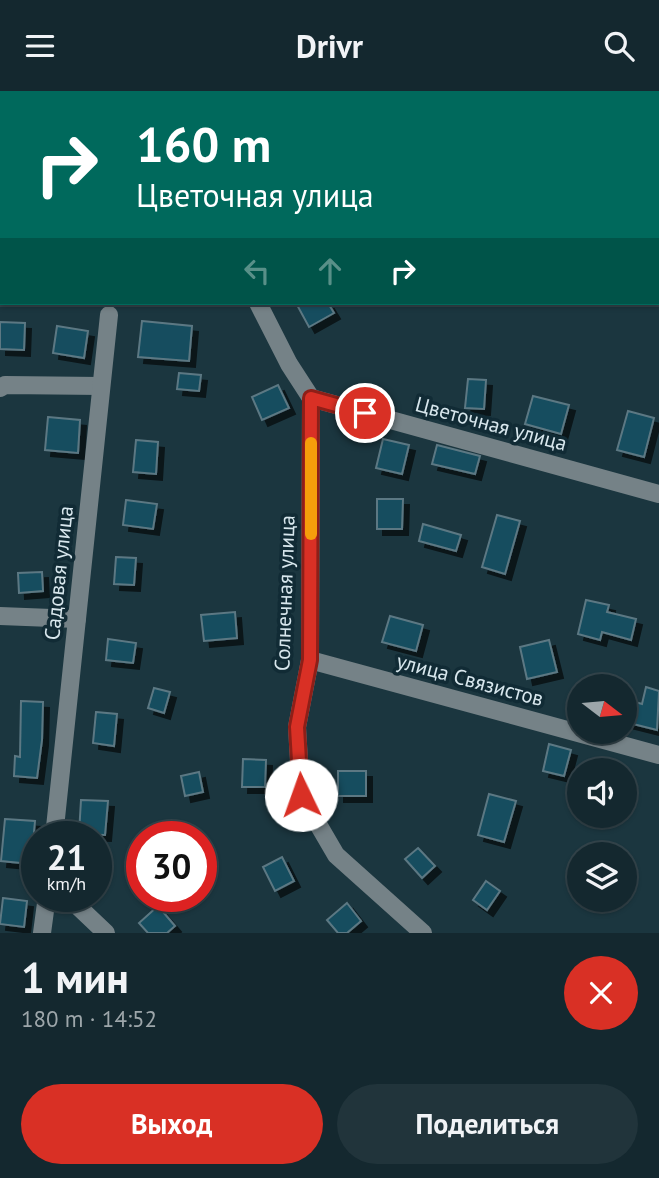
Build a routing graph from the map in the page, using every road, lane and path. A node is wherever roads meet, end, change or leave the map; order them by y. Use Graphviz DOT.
graph roads {
  1 [pos="259,305"];
  2 [pos="109,315"];
  3 [pos="101,386"];
  4 [pos="0,388"];
  5 [pos="311,398"];
  6 [pos="659,494"];
  7 [pos="0,616"];
  8 [pos="78,619"];
  9 [pos="310,660"];
  10 [pos="659,755"];
  11 [pos="56,821"];
  12 [pos="45,912"];
  13 [pos="84,912"];
  14 [pos="42,933"];
  15 [pos="106,933"];
  16 [pos="423,933"];
  1 -- 5 [label="street"];
  2 -- 3 [label="street, Садовая улица"];
  3 -- 4 [label="street"];
  3 -- 8 [label="street, Садовая улица"];
  5 -- 6 [label="street, Цветочная улица"];
  5 -- 9 [label="street, Солнечная улица"];
  7 -- 8 [label="street"];
  8 -- 11 [label="street, Садовая улица"];
  9 -- 10 [label="street, улица Связистов"];
  9 -- 16 [label="street, Солнечная улица"];
  12 -- 14 [label="street"];
  13 -- 15 [label="street"];
}
